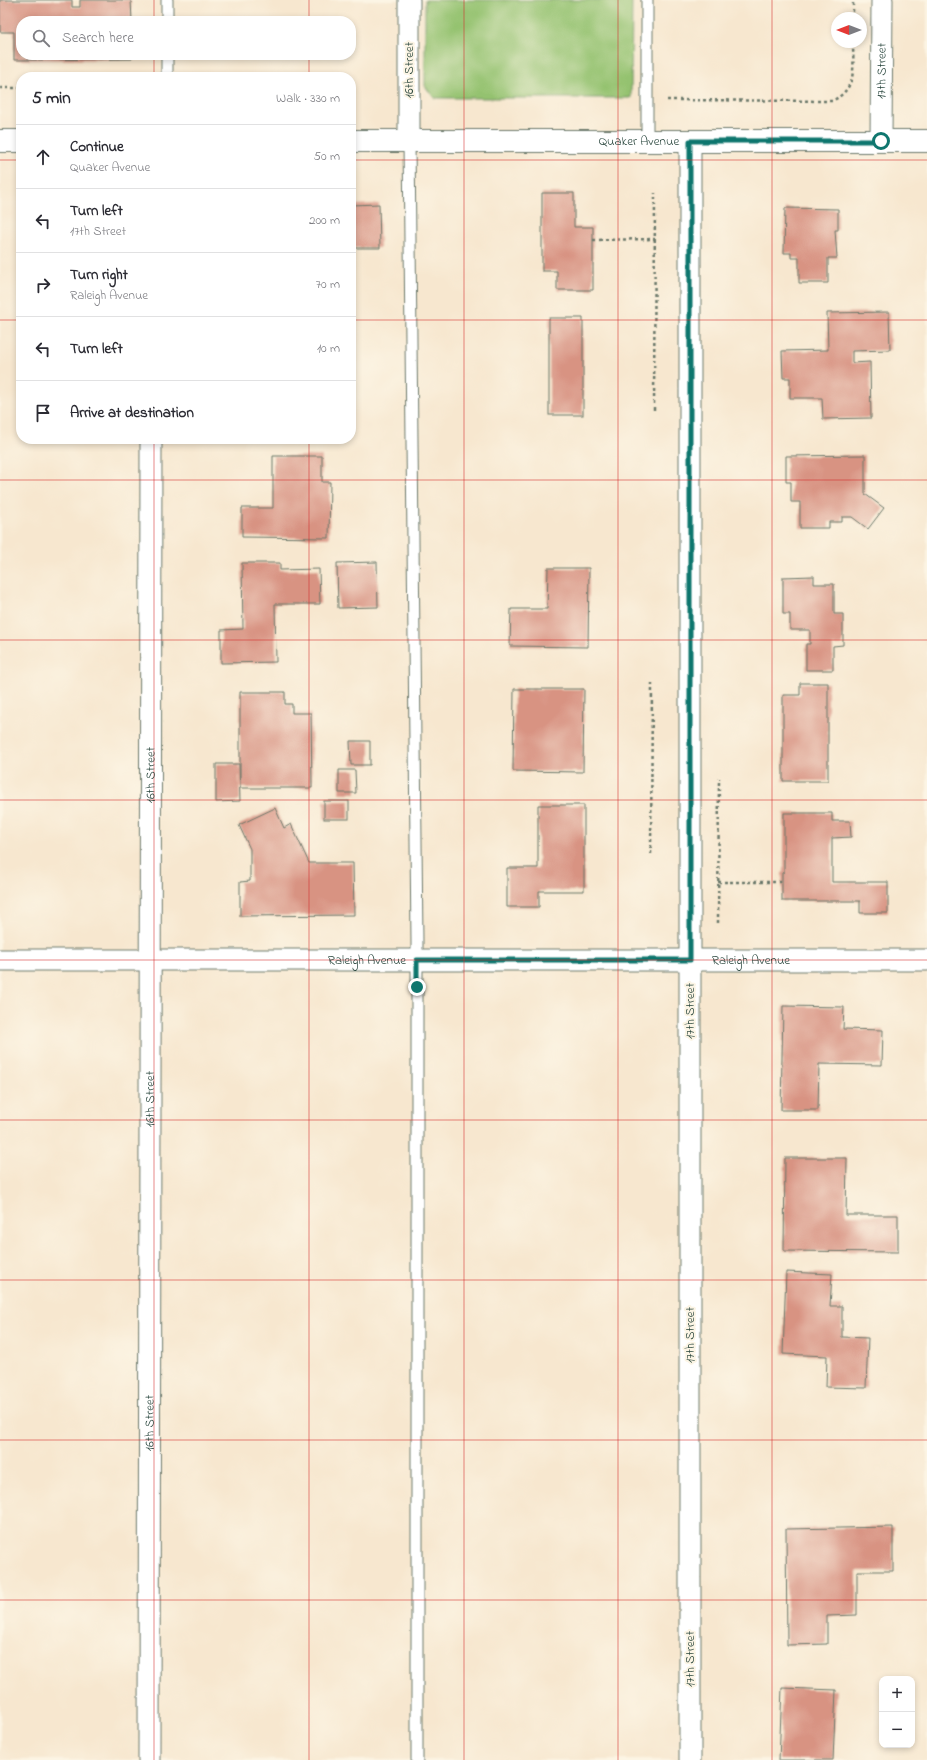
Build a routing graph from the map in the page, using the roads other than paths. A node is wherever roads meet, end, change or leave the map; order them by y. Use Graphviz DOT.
graph roads {
  1 [pos="166,0"];
  2 [pos="409,0"];
  3 [pos="647,0"];
  4 [pos="882,0"];
  5 [pos="167,16"];
  6 [pos="167,60"];
  7 [pos="167,72"];
  8 [pos="0,141"];
  9 [pos="16,141"];
  10 [pos="356,141"];
  11 [pos="409,141"];
  12 [pos="647,141"];
  13 [pos="690,141"];
  14 [pos="881,141"];
  15 [pos="927,141"];
  16 [pos="151,444"];
  17 [pos="0,960"];
  18 [pos="149,960"];
  19 [pos="417,960"];
  20 [pos="690,960"];
  21 [pos="927,960"];
  22 [pos="149,1760"];
  23 [pos="417,1760"];
  24 [pos="690,1760"];
  1 -- 5 [label="lane"];
  2 -- 11 [label="street, 16th Street"];
  3 -- 12 [label="lane"];
  4 -- 14 [label="street, 17th Street"];
  6 -- 7 [label="lane"];
  8 -- 9 [label="main road"];
  10 -- 11 [label="main road, Quaker Avenue"];
  11 -- 12 [label="main road, Quaker Avenue"];
  11 -- 19 [label="lane"];
  12 -- 13 [label="main road, Quaker Avenue"];
  13 -- 14 [label="main road, Quaker Avenue"];
  13 -- 20 [label="street, 17th Street"];
  14 -- 15 [label="main road, Quaker Avenue"];
  16 -- 18 [label="street, 16th Street"];
  17 -- 18 [label="street, Raleigh Avenue"];
  18 -- 19 [label="street, Raleigh Avenue"];
  18 -- 22 [label="street, 16th Street"];
  19 -- 20 [label="street, Raleigh Avenue"];
  19 -- 23 [label="lane"];
  20 -- 21 [label="street, Raleigh Avenue"];
  20 -- 24 [label="street, 17th Street"];
}
